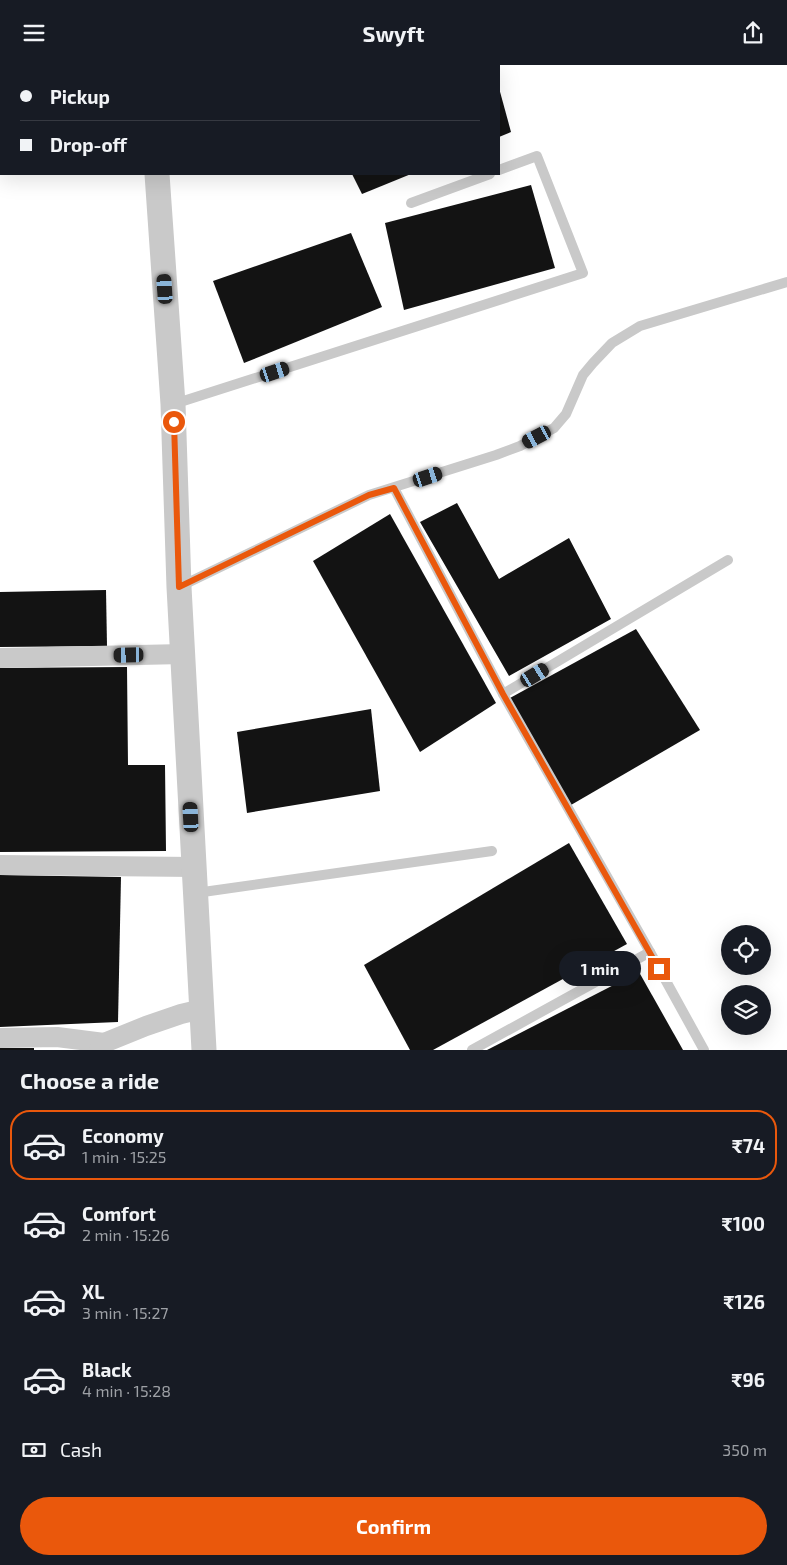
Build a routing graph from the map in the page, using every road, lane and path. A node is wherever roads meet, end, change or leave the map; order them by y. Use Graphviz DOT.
graph roads {
  1 [pos="500,170"];
  2 [pos="157,175"];
  3 [pos="487,175"];
  4 [pos="411,203"];
  5 [pos="787,282"];
  6 [pos="173,404"];
  7 [pos="394,488"];
  8 [pos="728,560"];
  9 [pos="179,587"];
  10 [pos="184,654"];
  11 [pos="0,658"];
  12 [pos="503,694"];
  13 [pos="492,851"];
  14 [pos="0,865"];
  15 [pos="194,867"];
  16 [pos="195,893"];
  17 [pos="650,952"];
  18 [pos="202,1009"];
  19 [pos="0,1038"];
  20 [pos="101,1047"];
  21 [pos="204,1050"];
  22 [pos="472,1050"];
  23 [pos="704,1050"];
  1 -- 6 [label="lane"];
  2 -- 6 [label="street"];
  3 -- 4 [label="lane"];
  5 -- 7 [label="lane"];
  6 -- 9 [label="street"];
  7 -- 9 [label="lane"];
  7 -- 12 [label="lane"];
  8 -- 12 [label="lane"];
  9 -- 10 [label="street"];
  10 -- 11 [label="street"];
  10 -- 15 [label="street"];
  12 -- 17 [label="lane"];
  13 -- 16 [label="lane"];
  14 -- 15 [label="street"];
  15 -- 16 [label="street"];
  16 -- 18 [label="street"];
  17 -- 22 [label="lane"];
  17 -- 23 [label="lane"];
  18 -- 20 [label="street"];
  18 -- 21 [label="street"];
  19 -- 20 [label="street"];
}
